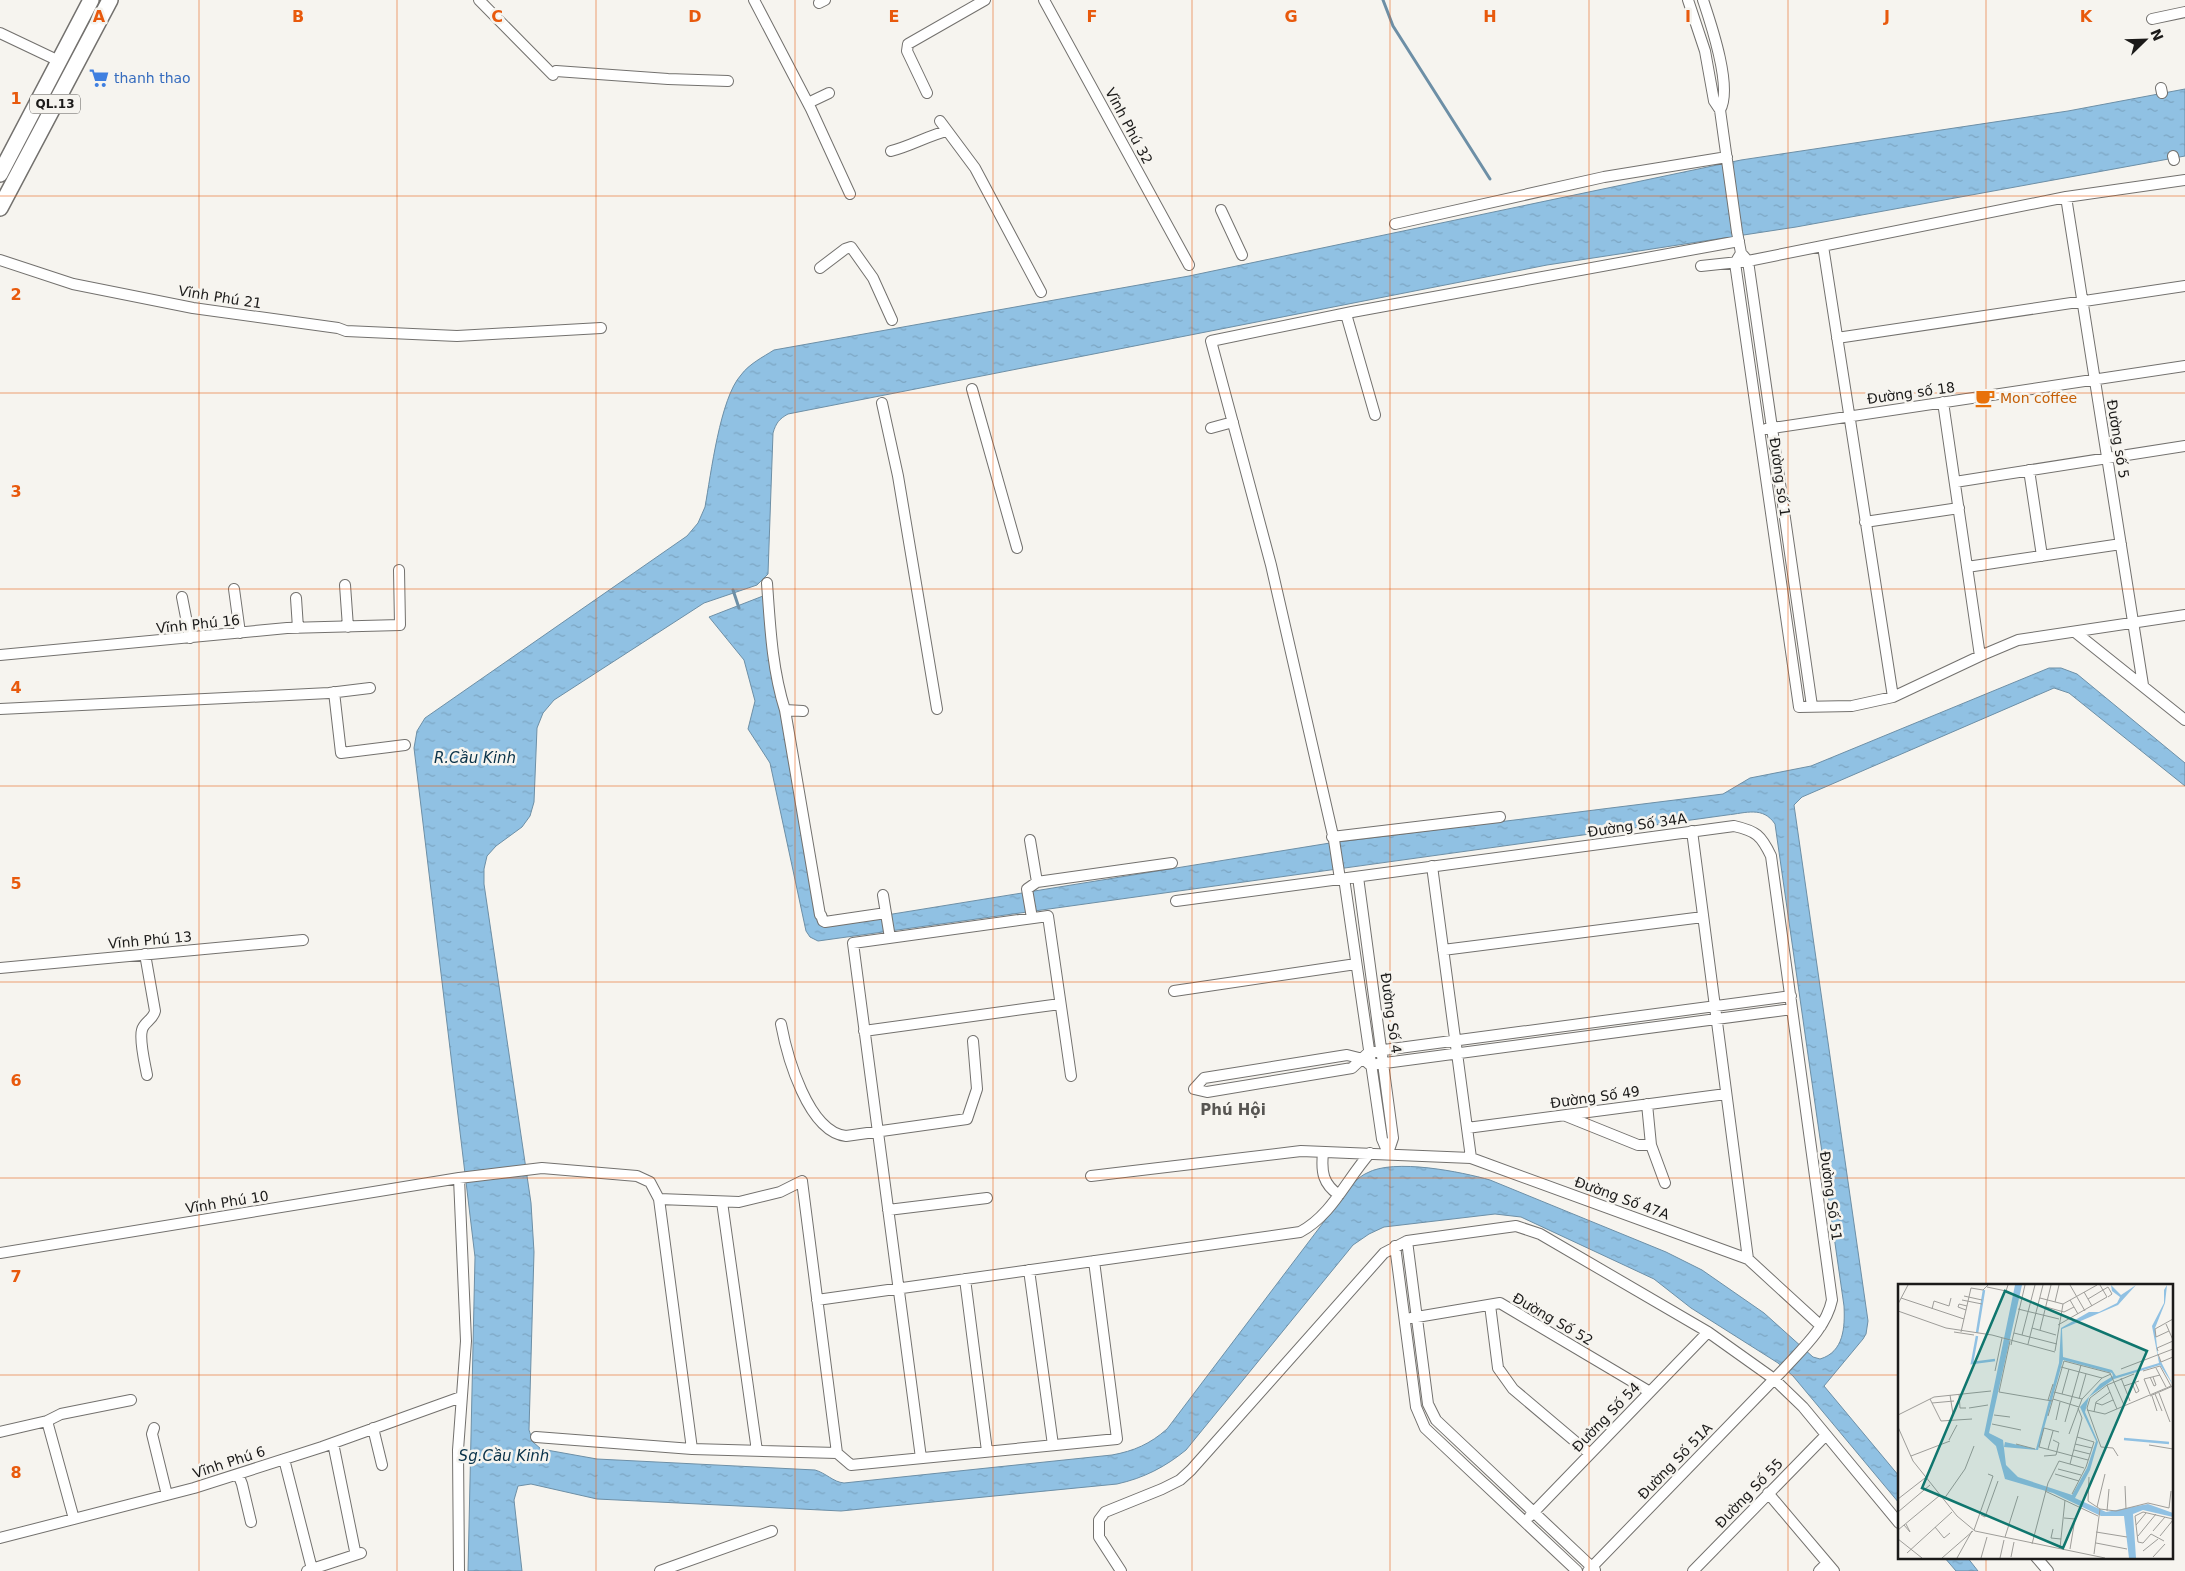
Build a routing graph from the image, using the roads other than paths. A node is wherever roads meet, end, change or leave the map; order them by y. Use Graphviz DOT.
graph roads {
  1 [pos="91,0"];
  2 [pos="110,0"];
  3 [pos="479,0"];
  4 [pos="754,0"];
  5 [pos="985,0"];
  6 [pos="1044,0"];
  7 [pos="1688,0"];
  8 [pos="1703,0"];
  9 [pos="2185,12"];
  10 [pos="2152,19"];
  11 [pos="0,33"];
  12 [pos="59,61"];
  13 [pos="728,81"];
  14 [pos="830,93"];
  15 [pos="927,94"];
  16 [pos="808,103"];
  17 [pos="1720,110"];
  18 [pos="940,121"];
  19 [pos="947,131"];
  20 [pos="891,151"];
  21 [pos="1728,161"];
  22 [pos="0,174"];
  23 [pos="2185,180"];
  24 [pos="850,194"];
  25 [pos="2066,197"];
  26 [pos="0,208"];
  27 [pos="1221,210"];
  28 [pos="1395,224"];
  29 [pos="1738,236"];
  30 [pos="1823,246"];
  31 [pos="1741,253"];
  32 [pos="1242,255"];
  33 [pos="0,260"];
  34 [pos="1748,261"];
  35 [pos="1735,263"];
  36 [pos="1189,265"];
  37 [pos="1701,266"];
  38 [pos="820,268"];
  39 [pos="2185,286"];
  40 [pos="1041,292"];
  41 [pos="2082,301"];
  42 [pos="1346,314"];
  43 [pos="892,320"];
  44 [pos="601,328"];
  45 [pos="1837,338"];
  46 [pos="2185,366"];
  47 [pos="2095,380"];
  48 [pos="972,390"];
  49 [pos="1943,402"];
  50 [pos="882,403"];
  51 [pos="1375,415"];
  52 [pos="1849,416"];
  53 [pos="1233,422"];
  54 [pos="1211,428"];
  55 [pos="1772,428"];
  56 [pos="1759,430"];
  57 [pos="2185,446"];
  58 [pos="2107,458"];
  59 [pos="2030,470"];
  60 [pos="1955,482"];
  61 [pos="1959,508"];
  62 [pos="1866,522"];
  63 [pos="2121,544"];
  64 [pos="1017,548"];
  65 [pos="2042,556"];
  66 [pos="1967,567"];
  67 [pos="399,570"];
  68 [pos="767,583"];
  69 [pos="345,585"];
  70 [pos="234,590"];
  71 [pos="182,597"];
  72 [pos="296,598"];
  73 [pos="2185,615"];
  74 [pos="2134,623"];
  75 [pos="348,627"];
  76 [pos="298,628"];
  77 [pos="2075,632"];
  78 [pos="240,633"];
  79 [pos="190,638"];
  80 [pos="0,654"];
  81 [pos="1980,656"];
  82 [pos="2143,685"];
  83 [pos="370,688"];
  84 [pos="334,692"];
  85 [pos="1892,697"];
  86 [pos="1812,706"];
  87 [pos="0,709"];
  88 [pos="937,709"];
  89 [pos="785,710"];
  90 [pos="803,711"];
  91 [pos="2185,720"];
  92 [pos="405,745"];
  93 [pos="1500,818"];
  94 [pos="1692,831"];
  95 [pos="1333,838"];
  96 [pos="1030,840"];
  97 [pos="1172,863"];
  98 [pos="1432,866"];
  99 [pos="1341,876"];
  100 [pos="1358,876"];
  101 [pos="1037,882"];
  102 [pos="883,895"];
  103 [pos="1176,901"];
  104 [pos="886,914"];
  105 [pos="1032,915"];
  106 [pos="1703,917"];
  107 [pos="890,935"];
  108 [pos="303,940"];
  109 [pos="1443,950"];
  110 [pos="145,954"];
  111 [pos="1356,964"];
  112 [pos="0,968"];
  113 [pos="1174,991"];
  114 [pos="1790,996"];
  115 [pos="1060,1004"];
  116 [pos="1715,1006"];
  117 [pos="1792,1009"];
  118 [pos="1716,1019"];
  119 [pos="781,1024"];
  120 [pos="864,1031"];
  121 [pos="973,1041"];
  122 [pos="1456,1041"];
  123 [pos="1382,1050"];
  124 [pos="1457,1053"];
  125 [pos="1367,1059"];
  126 [pos="1384,1063"];
  127 [pos="147,1075"];
  128 [pos="1071,1076"];
  129 [pos="1726,1094"];
  130 [pos="1647,1104"];
  131 [pos="1565,1115"];
  132 [pos="1467,1128"];
  133 [pos="878,1132"];
  134 [pos="1651,1146"];
  135 [pos="1323,1153"];
  136 [pos="1370,1153"];
  137 [pos="1388,1153"];
  138 [pos="1471,1158"];
  139 [pos="1091,1176"];
  140 [pos="463,1178"];
  141 [pos="1665,1183"];
  142 [pos="1339,1195"];
  143 [pos="987,1198"];
  144 [pos="659,1199"];
  145 [pos="722,1202"];
  146 [pos="888,1210"];
  147 [pos="1407,1241"];
  148 [pos="1395,1246"];
  149 [pos="0,1253"];
  150 [pos="1748,1259"];
  151 [pos="1094,1261"];
  152 [pos="1029,1270"];
  153 [pos="965,1280"];
  154 [pos="898,1289"];
  155 [pos="817,1300"];
  156 [pos="1490,1305"];
  157 [pos="1417,1317"];
  158 [pos="1405,1319"];
  159 [pos="1821,1326"];
  160 [pos="1708,1332"];
  161 [pos="1783,1370"];
  162 [pos="1774,1379"];
  163 [pos="1650,1392"];
  164 [pos="460,1396"];
  165 [pos="131,1400"];
  166 [pos="47,1421"];
  167 [pos="154,1428"];
  168 [pos="373,1428"];
  169 [pos="0,1432"];
  170 [pos="1826,1435"];
  171 [pos="536,1436"];
  172 [pos="333,1443"];
  173 [pos="1053,1445"];
  174 [pos="692,1449"];
  175 [pos="756,1450"];
  176 [pos="987,1452"];
  177 [pos="837,1453"];
  178 [pos="1590,1454"];
  179 [pos="921,1458"];
  180 [pos="284,1459"];
  181 [pos="382,1465"];
  182 [pos="238,1474"];
  183 [pos="1768,1493"];
  184 [pos="167,1495"];
  185 [pos="1534,1513"];
  186 [pos="74,1519"];
  187 [pos="251,1522"];
  188 [pos="1525,1522"];
  189 [pos="1898,1522"];
  190 [pos="772,1531"];
  191 [pos="0,1538"];
  192 [pos="2037,1558"];
  193 [pos="1830,1567"];
  194 [pos="310,1570"];
  195 [pos="1592,1570"];
  196 [pos="459,1571"];
  197 [pos="660,1571"];
  198 [pos="1121,1571"];
  199 [pos="1577,1571"];
  200 [pos="1692,1571"];
  201 [pos="1819,1571"];
  202 [pos="2048,1571"];
  1 -- 12 [label="highway, QL.13"];
  2 -- 26 [label="highway, QL.13"];
  3 -- 13 [label="street"];
  4 -- 16 [label="street"];
  5 -- 15 [label="street"];
  6 -- 36 [label="street, Vĩnh Phú 32"];
  7 -- 17 [label="street"];
  8 -- 17 [label="street"];
  9 -- 10 [label="street"];
  11 -- 12 [label="street"];
  12 -- 22 [label="highway, QL.13"];
  14 -- 16 [label="street"];
  16 -- 24 [label="street"];
  17 -- 21 [label="street"];
  18 -- 19 [label="street"];
  19 -- 20 [label="street"];
  19 -- 40 [label="street"];
  21 -- 28 [label="street"];
  21 -- 29 [label="street"];
  23 -- 25 [label="street"];
  25 -- 30 [label="street"];
  25 -- 41 [label="street, Đường số 5"];
  27 -- 32 [label="street"];
  29 -- 31 [label="street"];
  29 -- 42 [label="street"];
  30 -- 34 [label="street"];
  30 -- 45 [label="street"];
  31 -- 34 [label="street"];
  31 -- 35 [label="street"];
  33 -- 44 [label="street, Vĩnh Phú 21"];
  34 -- 35 [label="street"];
  34 -- 55 [label="street, Đường số 1"];
  35 -- 37 [label="street"];
  35 -- 56 [label="street, Đường số 1"];
  38 -- 43 [label="street"];
  39 -- 41 [label="street"];
  41 -- 45 [label="street"];
  41 -- 47 [label="street, Đường số 5"];
  42 -- 51 [label="street"];
  42 -- 53 [label="street"];
  45 -- 52 [label="street"];
  46 -- 47 [label="street, Đường số 18"];
  47 -- 49 [label="street, Đường số 18"];
  47 -- 58 [label="street, Đường số 5"];
  48 -- 64 [label="street"];
  49 -- 52 [label="street, Đường số 18"];
  49 -- 60 [label="street"];
  50 -- 88 [label="street"];
  52 -- 55 [label="street, Đường số 18"];
  52 -- 62 [label="street"];
  53 -- 54 [label="street"];
  53 -- 95 [label="street"];
  55 -- 56 [label="street, Đường số 18"];
  55 -- 86 [label="street, Đường số 1"];
  56 -- 86 [label="street, Đường số 1"];
  57 -- 58 [label="street"];
  58 -- 59 [label="street"];
  58 -- 63 [label="street, Đường số 5"];
  59 -- 60 [label="street"];
  59 -- 65 [label="street"];
  60 -- 61 [label="street"];
  61 -- 62 [label="street"];
  61 -- 66 [label="street"];
  62 -- 85 [label="street"];
  63 -- 65 [label="street"];
  63 -- 74 [label="street, Đường số 5"];
  65 -- 66 [label="street"];
  66 -- 81 [label="street"];
  67 -- 75 [label="street, Vĩnh Phú 16"];
  68 -- 89 [label="street"];
  69 -- 75 [label="street"];
  70 -- 78 [label="street"];
  71 -- 79 [label="street"];
  72 -- 76 [label="street"];
  73 -- 74 [label="street"];
  74 -- 77 [label="street"];
  74 -- 82 [label="street, Đường số 5"];
  75 -- 76 [label="street, Vĩnh Phú 16"];
  76 -- 78 [label="street, Vĩnh Phú 16"];
  77 -- 81 [label="street"];
  77 -- 82 [label="street"];
  78 -- 79 [label="street, Vĩnh Phú 16"];
  79 -- 80 [label="street, Vĩnh Phú 16"];
  81 -- 85 [label="street"];
  82 -- 91 [label="street"];
  83 -- 84 [label="street"];
  84 -- 87 [label="street"];
  84 -- 92 [label="street"];
  85 -- 86 [label="street"];
  89 -- 90 [label="street"];
  89 -- 104 [label="street"];
  93 -- 95 [label="street"];
  94 -- 98 [label="street, Đường Số 34A"];
  94 -- 106 [label="street"];
  94 -- 114 [label="street, Đường Số 34A"];
  95 -- 99 [label="street"];
  96 -- 101 [label="street"];
  97 -- 101 [label="street"];
  98 -- 100 [label="street, Đường Số 34A"];
  98 -- 109 [label="street"];
  99 -- 100 [label="street, Đường Số 34A"];
  99 -- 103 [label="street, Đường Số 34A"];
  99 -- 111 [label="street"];
  100 -- 123 [label="street, Đường Số 4"];
  101 -- 105 [label="street"];
  102 -- 104 [label="street"];
  104 -- 107 [label="street"];
  105 -- 107 [label="street"];
  105 -- 115 [label="street"];
  106 -- 109 [label="street"];
  106 -- 116 [label="street"];
  107 -- 120 [label="street"];
  108 -- 110 [label="street, Vĩnh Phú 13"];
  109 -- 122 [label="street"];
  110 -- 112 [label="street, Vĩnh Phú 13"];
  110 -- 127 [label="street"];
  111 -- 113 [label="street"];
  111 -- 125 [label="street"];
  114 -- 116 [label="street"];
  114 -- 117 [label="street, Đường Số 34A"];
  115 -- 120 [label="street"];
  115 -- 128 [label="street"];
  116 -- 118 [label="street"];
  116 -- 122 [label="street"];
  117 -- 118 [label="street"];
  117 -- 159 [label="street, Đường Số 51"];
  118 -- 124 [label="street"];
  118 -- 129 [label="street"];
  119 -- 133 [label="street"];
  120 -- 133 [label="street"];
  121 -- 133 [label="street"];
  122 -- 123 [label="street"];
  122 -- 124 [label="street"];
  123 -- 125 [label="street"];
  123 -- 126 [label="street, Đường Số 4"];
  124 -- 126 [label="street"];
  124 -- 132 [label="street"];
  125 -- 125 [label="street"];
  125 -- 126 [label="street"];
  125 -- 137 [label="street"];
  126 -- 137 [label="street, Đường Số 4"];
  129 -- 130 [label="street, Đường Số 49"];
  129 -- 150 [label="street"];
  130 -- 131 [label="street, Đường Số 49"];
  130 -- 134 [label="street"];
  131 -- 132 [label="street, Đường Số 49"];
  131 -- 134 [label="street"];
  132 -- 138 [label="street"];
  133 -- 146 [label="street"];
  134 -- 141 [label="street"];
  135 -- 136 [label="street, Đường Số 47A"];
  135 -- 139 [label="street, Đường Số 47A"];
  135 -- 142 [label="street"];
  136 -- 137 [label="street, Đường Số 47A"];
  136 -- 142 [label="street"];
  137 -- 138 [label="street, Đường Số 47A"];
  138 -- 150 [label="street, Đường Số 47A"];
  140 -- 144 [label="street, Vĩnh Phú 10"];
  140 -- 149 [label="street, Vĩnh Phú 10"];
  140 -- 164 [label="street"];
  142 -- 151 [label="street"];
  143 -- 146 [label="street"];
  144 -- 145 [label="street"];
  144 -- 174 [label="street"];
  145 -- 155 [label="street"];
  145 -- 175 [label="street"];
  146 -- 154 [label="street"];
  147 -- 148 [label="street"];
  147 -- 157 [label="street"];
  147 -- 160 [label="street"];
  148 -- 158 [label="street"];
  148 -- 198 [label="street"];
  150 -- 159 [label="street, Đường Số 47A"];
  151 -- 152 [label="street"];
  151 -- 173 [label="street"];
  152 -- 153 [label="street"];
  152 -- 173 [label="street"];
  153 -- 154 [label="street"];
  153 -- 176 [label="street"];
  154 -- 155 [label="street"];
  154 -- 179 [label="street"];
  155 -- 177 [label="street"];
  156 -- 157 [label="street, Đường Số 52"];
  156 -- 163 [label="street, Đường Số 52"];
  156 -- 178 [label="street"];
  157 -- 158 [label="street, Đường Số 52"];
  157 -- 185 [label="street"];
  158 -- 188 [label="street"];
  159 -- 161 [label="street, Đường Số 51"];
  160 -- 162 [label="street"];
  160 -- 163 [label="street, Đường Số 54"];
  161 -- 162 [label="street, Đường Số 51A"];
  162 -- 170 [label="street"];
  162 -- 195 [label="street, Đường Số 51A"];
  163 -- 178 [label="street, Đường Số 54"];
  164 -- 168 [label="street, Vĩnh Phú 6"];
  164 -- 196 [label="street"];
  165 -- 166 [label="street"];
  166 -- 169 [label="street"];
  166 -- 186 [label="street"];
  167 -- 184 [label="street"];
  168 -- 172 [label="street, Vĩnh Phú 6"];
  168 -- 181 [label="street"];
  170 -- 183 [label="street, Đường Số 55"];
  170 -- 189 [label="street"];
  171 -- 174 [label="street"];
  172 -- 180 [label="street, Vĩnh Phú 6"];
  172 -- 194 [label="street"];
  173 -- 176 [label="street"];
  174 -- 175 [label="street"];
  175 -- 177 [label="street"];
  176 -- 179 [label="street"];
  177 -- 179 [label="street"];
  178 -- 185 [label="street, Đường Số 54"];
  180 -- 182 [label="street, Vĩnh Phú 6"];
  180 -- 194 [label="street"];
  182 -- 184 [label="street, Vĩnh Phú 6"];
  182 -- 187 [label="street"];
  183 -- 193 [label="street"];
  183 -- 200 [label="street, Đường Số 55"];
  184 -- 186 [label="street, Vĩnh Phú 6"];
  185 -- 188 [label="street, Đường Số 54"];
  185 -- 195 [label="street"];
  186 -- 191 [label="street, Vĩnh Phú 6"];
  188 -- 199 [label="street"];
  190 -- 197 [label="street"];
  192 -- 202 [label="street"];
  193 -- 201 [label="street"];
}
